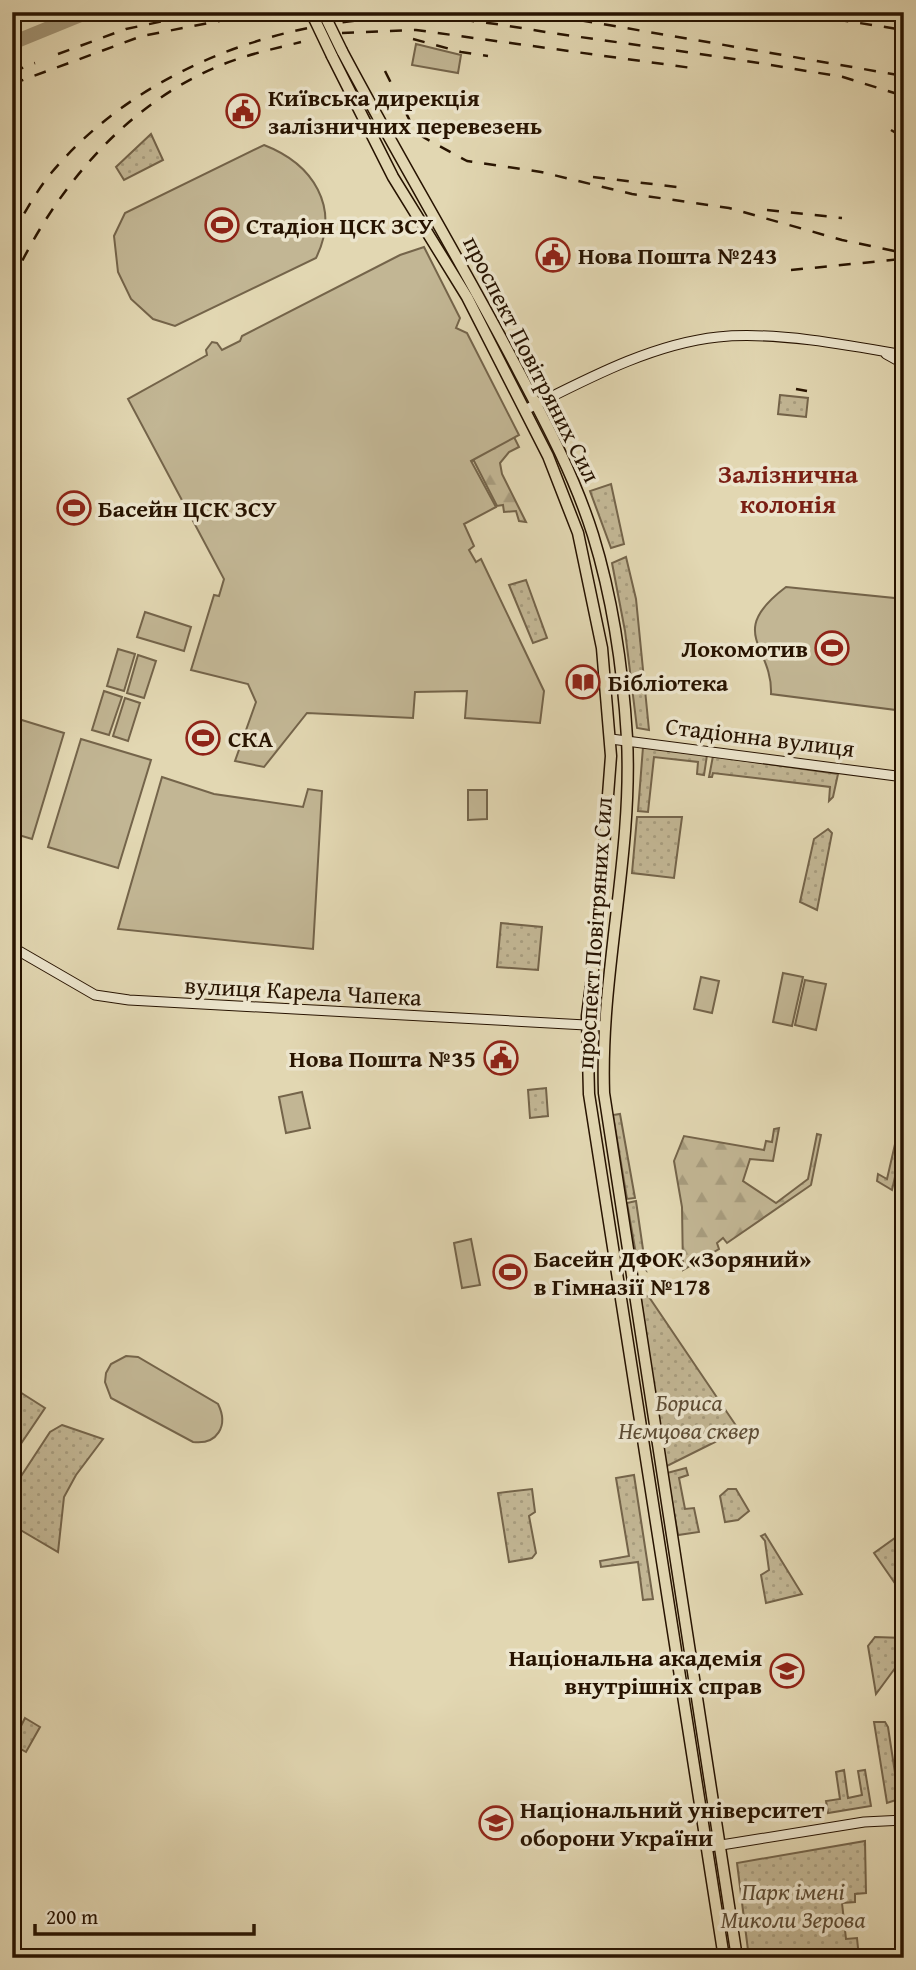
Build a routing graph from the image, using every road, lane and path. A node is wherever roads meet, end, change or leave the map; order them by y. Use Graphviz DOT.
graph roads {
  1 [pos="312,12"];
  2 [pos="323,12"];
  3 [pos="337,54"];
  4 [pos="871,349"];
  5 [pos="904,355"];
  6 [pos="904,365"];
  7 [pos="536,404"];
  8 [pos="525,410"];
  9 [pos="611,739"];
  10 [pos="627,741"];
  11 [pos="904,777"];
  12 [pos="12,947"];
  13 [pos="587,1025"];
  14 [pos="604,1026"];
  15 [pos="904,1821"];
  16 [pos="721,1846"];
  17 [pos="709,1847"];
  18 [pos="724,1958"];
  19 [pos="737,1958"];
  1 -- 3 [label="main road, проспект Повітряних Сил, bridge"];
  2 -- 3 [label="main road, проспект Повітряних Сил, bridge"];
  3 -- 7 [label="main road, проспект Повітряних Сил"];
  3 -- 8 [label="main road, проспект Повітряних Сил"];
  4 -- 5 [label="street"];
  4 -- 6 [label="street"];
  4 -- 7 [label="street"];
  7 -- 8 [label="street"];
  7 -- 10 [label="main road, проспект Повітряних Сил"];
  8 -- 9 [label="main road, проспект Повітряних Сил"];
  9 -- 10 [label="street, Стадіонна вулиця"];
  9 -- 13 [label="main road, проспект Повітряних Сил"];
  10 -- 11 [label="street, Стадіонна вулиця"];
  10 -- 14 [label="main road, проспект Повітряних Сил"];
  12 -- 13 [label="street, вулиця Карела Чапека"];
  13 -- 14 [label="street, вулиця Карела Чапека"];
  13 -- 17 [label="main road, проспект Повітряних Сил"];
  14 -- 16 [label="main road, проспект Повітряних Сил"];
  15 -- 16 [label="street"];
  16 -- 17 [label="street"];
  16 -- 19 [label="main road, проспект Повітряних Сил"];
  17 -- 18 [label="main road, проспект Повітряних Сил"];
}
